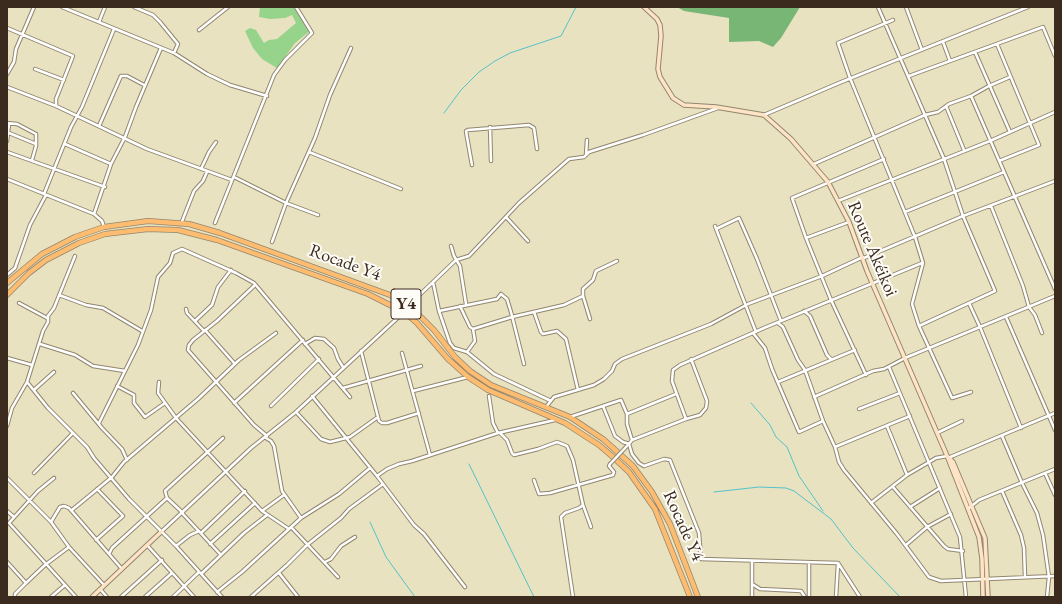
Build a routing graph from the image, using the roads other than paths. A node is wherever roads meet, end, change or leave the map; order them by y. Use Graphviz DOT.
graph roads {
  1 [pos="34,7"];
  2 [pos="62,7"];
  3 [pos="105,7"];
  4 [pos="134,7"];
  5 [pos="228,7"];
  6 [pos="296,7"];
  7 [pos="644,7"];
  8 [pos="878,7"];
  9 [pos="906,7"];
  10 [pos="1028,7"];
  11 [pos="893,20"];
  12 [pos="99,22"];
  13 [pos="885,23"];
  14 [pos="7,28"];
  15 [pos="114,29"];
  16 [pos="198,30"];
  17 [pos="23,33"];
  18 [pos="943,42"];
  19 [pos="997,44"];
  20 [pos="161,48"];
  21 [pos="351,48"];
  22 [pos="922,50"];
  23 [pos="975,52"];
  24 [pos="174,53"];
  25 [pos="1055,56"];
  26 [pos="901,58"];
  27 [pos="950,61"];
  28 [pos="35,69"];
  29 [pos="7,74"];
  30 [pos="910,76"];
  31 [pos="1010,77"];
  32 [pos="850,78"];
  33 [pos="64,80"];
  34 [pos="144,85"];
  35 [pos="989,86"];
  36 [pos="7,87"];
  37 [pos="267,96"];
  38 [pos="971,96"];
  39 [pos="56,106"];
  40 [pos="946,106"];
  41 [pos="720,107"];
  42 [pos="1055,112"];
  43 [pos="764,115"];
  44 [pos="925,116"];
  45 [pos="76,117"];
  46 [pos="8,123"];
  47 [pos="1030,123"];
  48 [pos="99,126"];
  49 [pos="490,127"];
  50 [pos="1010,132"];
  51 [pos="9,134"];
  52 [pos="125,137"];
  53 [pos="876,138"];
  54 [pos="7,140"];
  55 [pos="587,140"];
  56 [pos="990,141"];
  57 [pos="216,142"];
  58 [pos="36,144"];
  59 [pos="65,144"];
  60 [pos="537,149"];
  61 [pos="964,150"];
  62 [pos="7,152"];
  63 [pos="309,152"];
  64 [pos="586,156"];
  65 [pos="884,158"];
  66 [pos="944,159"];
  67 [pos="32,160"];
  68 [pos="491,161"];
  69 [pos="999,161"];
  70 [pos="111,164"];
  71 [pos="814,164"];
  72 [pos="472,165"];
  73 [pos="55,168"];
  74 [pos="201,169"];
  75 [pos="206,172"];
  76 [pos="1004,172"];
  77 [pos="233,178"];
  78 [pos="7,179"];
  79 [pos="892,179"];
  80 [pos="1055,181"];
  81 [pos="828,182"];
  82 [pos="105,187"];
  83 [pos="401,189"];
  84 [pos="955,192"];
  85 [pos="45,195"];
  86 [pos="1016,196"];
  87 [pos="837,201"];
  88 [pos="286,203"];
  89 [pos="991,206"];
  90 [pos="905,212"];
  91 [pos="94,214"];
  92 [pos="318,215"];
  93 [pos="963,216"];
  94 [pos="506,217"];
  95 [pos="849,222"];
  96 [pos="215,223"];
  97 [pos="182,224"];
  98 [pos="104,227"];
  99 [pos="915,237"];
  100 [pos="806,238"];
  101 [pos="528,241"];
  102 [pos="272,242"];
  103 [pos="451,246"];
  104 [pos="75,256"];
  105 [pos="863,257"];
  106 [pos="456,260"];
  107 [pos="618,260"];
  108 [pos="923,263"];
  109 [pos="12,269"];
  110 [pos="7,270"];
  111 [pos="231,270"];
  112 [pos="7,275"];
  113 [pos="822,276"];
  114 [pos="433,282"];
  115 [pos="7,283"];
  116 [pos="872,284"];
  117 [pos="255,285"];
  118 [pos="1055,289"];
  119 [pos="7,295"];
  120 [pos="59,295"];
  121 [pos="583,296"];
  122 [pos="770,296"];
  123 [pos="1055,296"];
  124 [pos="832,300"];
  125 [pos="18,303"];
  126 [pos="968,303"];
  127 [pos="466,304"];
  128 [pos="408,306"];
  129 [pos="460,306"];
  130 [pos="746,306"];
  131 [pos="1029,307"];
  132 [pos="186,309"];
  133 [pos="439,311"];
  134 [pos="804,311"];
  135 [pos="404,312"];
  136 [pos="534,312"];
  137 [pos="1006,316"];
  138 [pos="512,317"];
  139 [pos="47,318"];
  140 [pos="590,319"];
  141 [pos="195,321"];
  142 [pos="779,322"];
  143 [pos="920,326"];
  144 [pos="980,327"];
  145 [pos="473,329"];
  146 [pos="205,330"];
  147 [pos="143,332"];
  148 [pos="754,332"];
  149 [pos="276,333"];
  150 [pos="1042,333"];
  151 [pos="303,340"];
  152 [pos="40,344"];
  153 [pos="306,344"];
  154 [pos="929,349"];
  155 [pos="855,350"];
  156 [pos="361,351"];
  157 [pos="467,352"];
  158 [pos="402,353"];
  159 [pos="7,358"];
  160 [pos="905,358"];
  161 [pos="319,359"];
  162 [pos="691,359"];
  163 [pos="832,360"];
  164 [pos="235,364"];
  165 [pos="524,364"];
  166 [pos="32,365"];
  167 [pos="421,366"];
  168 [pos="889,367"];
  169 [pos="343,368"];
  170 [pos="805,370"];
  171 [pos="125,371"];
  172 [pos="407,371"];
  173 [pos="54,372"];
  174 [pos="866,375"];
  175 [pos="333,376"];
  176 [pos="468,378"];
  177 [pos="368,380"];
  178 [pos="27,382"];
  179 [pos="159,382"];
  180 [pos="216,382"];
  181 [pos="778,382"];
  182 [pos="116,386"];
  183 [pos="343,388"];
  184 [pos="35,389"];
  185 [pos="578,390"];
  186 [pos="413,391"];
  187 [pos="971,392"];
  188 [pos="73,393"];
  189 [pos="900,393"];
  190 [pos="676,394"];
  191 [pos="312,396"];
  192 [pos="488,396"];
  193 [pos="350,397"];
  194 [pos="814,397"];
  195 [pos="551,401"];
  196 [pos="165,403"];
  197 [pos="234,403"];
  198 [pos="271,406"];
  199 [pos="546,406"];
  200 [pos="603,406"];
  201 [pos="859,409"];
  202 [pos="296,412"];
  203 [pos="419,413"];
  204 [pos="1055,413"];
  205 [pos="627,414"];
  206 [pos="910,416"];
  207 [pos="1048,416"];
  208 [pos="378,417"];
  209 [pos="570,417"];
  210 [pos="8,418"];
  211 [pos="176,418"];
  212 [pos="557,419"];
  213 [pos="686,420"];
  214 [pos="824,421"];
  215 [pos="962,421"];
  216 [pos="99,423"];
  217 [pos="7,426"];
  218 [pos="886,426"];
  219 [pos="1021,428"];
  220 [pos="1055,430"];
  221 [pos="73,433"];
  222 [pos="499,433"];
  223 [pos="937,433"];
  224 [pos="1002,436"];
  225 [pos="266,437"];
  226 [pos="223,438"];
  227 [pos="347,438"];
  228 [pos="632,440"];
  229 [pos="628,445"];
  230 [pos="835,447"];
  231 [pos="207,452"];
  232 [pos="430,455"];
  233 [pos="948,457"];
  234 [pos="127,460"];
  235 [pos="930,462"];
  236 [pos="370,468"];
  237 [pos="1055,469"];
  238 [pos="226,471"];
  239 [pos="34,473"];
  240 [pos="1045,473"];
  241 [pos="907,475"];
  242 [pos="377,476"];
  243 [pos="112,477"];
  244 [pos="7,478"];
  245 [pos="54,478"];
  246 [pos="534,480"];
  247 [pos="1022,483"];
  248 [pos="383,484"];
  249 [pos="578,485"];
  250 [pos="893,487"];
  251 [pos="940,488"];
  252 [pos="97,489"];
  253 [pos="244,490"];
  254 [pos="1002,491"];
  255 [pos="284,495"];
  256 [pos="1055,495"];
  257 [pos="166,498"];
  258 [pos="29,501"];
  259 [pos="255,503"];
  260 [pos="871,503"];
  261 [pos="583,505"];
  262 [pos="972,506"];
  263 [pos="910,507"];
  264 [pos="968,509"];
  265 [pos="72,510"];
  266 [pos="7,511"];
  267 [pos="262,511"];
  268 [pos="183,513"];
  269 [pos="951,514"];
  270 [pos="267,515"];
  271 [pos="148,516"];
  272 [pos="14,518"];
  273 [pos="301,518"];
  274 [pos="51,522"];
  275 [pos="591,527"];
  276 [pos="927,527"];
  277 [pos="290,528"];
  278 [pos="161,532"];
  279 [pos="200,532"];
  280 [pos="355,537"];
  281 [pos="96,540"];
  282 [pos="210,544"];
  283 [pos="147,545"];
  284 [pos="307,545"];
  285 [pos="906,545"];
  286 [pos="176,546"];
  287 [pos="69,547"];
  288 [pos="963,551"];
  289 [pos="109,554"];
  290 [pos="221,555"];
  291 [pos="162,560"];
  292 [pos="325,562"];
  293 [pos="752,562"];
  294 [pos="809,563"];
  295 [pos="838,563"];
  296 [pos="8,564"];
  297 [pos="45,565"];
  298 [pos="122,569"];
  299 [pos="172,573"];
  300 [pos="200,573"];
  301 [pos="279,573"];
  302 [pos="1055,576"];
  303 [pos="338,577"];
  304 [pos="1025,577"];
  305 [pos="1048,577"];
  306 [pos="965,579"];
  307 [pos="985,580"];
  308 [pos="26,583"];
  309 [pos="752,584"];
  310 [pos="64,585"];
  311 [pos="104,585"];
  312 [pos="184,586"];
  313 [pos="465,587"];
  314 [pos="100,589"];
  315 [pos="217,592"];
  316 [pos="15,597"];
  317 [pos="51,597"];
  318 [pos="76,597"];
  319 [pos="92,597"];
  320 [pos="107,597"];
  321 [pos="121,597"];
  322 [pos="145,597"];
  323 [pos="173,597"];
  324 [pos="194,597"];
  325 [pos="222,597"];
  326 [pos="251,597"];
  327 [pos="298,597"];
  328 [pos="573,597"];
  329 [pos="690,597"];
  330 [pos="698,597"];
  331 [pos="752,597"];
  332 [pos="805,597"];
  333 [pos="809,597"];
  334 [pos="836,597"];
  335 [pos="860,597"];
  336 [pos="966,597"];
  337 [pos="983,597"];
  338 [pos="988,597"];
  339 [pos="1047,597"];
  1 -- 17 [label="street"];
  2 -- 12 [label="street"];
  3 -- 12 [label="street"];
  4 -- 24 [label="street"];
  5 -- 16 [label="street"];
  6 -- 37 [label="street"];
  7 -- 41 [label="street"];
  8 -- 13 [label="street"];
  9 -- 22 [label="street"];
  10 -- 18 [label="street"];
  11 -- 13 [label="street"];
  12 -- 15 [label="street"];
  13 -- 26 [label="street"];
  13 -- 32 [label="street"];
  14 -- 17 [label="street"];
  15 -- 20 [label="street"];
  15 -- 45 [label="street"];
  17 -- 29 [label="street"];
  17 -- 33 [label="street"];
  18 -- 22 [label="street"];
  18 -- 27 [label="street"];
  19 -- 23 [label="street"];
  19 -- 25 [label="street"];
  19 -- 31 [label="street"];
  20 -- 24 [label="street"];
  20 -- 34 [label="street"];
  21 -- 63 [label="street"];
  22 -- 26 [label="street"];
  23 -- 27 [label="street"];
  23 -- 35 [label="street"];
  24 -- 37 [label="street"];
  26 -- 30 [label="street"];
  26 -- 32 [label="street"];
  27 -- 30 [label="street"];
  28 -- 33 [label="street"];
  30 -- 44 [label="street"];
  31 -- 35 [label="street"];
  31 -- 47 [label="street"];
  32 -- 43 [label="street"];
  32 -- 53 [label="street"];
  33 -- 39 [label="street"];
  34 -- 48 [label="street"];
  34 -- 52 [label="street"];
  35 -- 38 [label="street"];
  35 -- 50 [label="street"];
  36 -- 39 [label="street"];
  37 -- 77 [label="street"];
  38 -- 40 [label="street"];
  38 -- 56 [label="street"];
  39 -- 45 [label="street"];
  40 -- 44 [label="street"];
  40 -- 61 [label="street"];
  41 -- 43 [label="street"];
  41 -- 64 [label="street"];
  42 -- 47 [label="street"];
  43 -- 71 [label="street, Route Akéikoi"];
  44 -- 53 [label="street"];
  44 -- 66 [label="street"];
  45 -- 48 [label="street"];
  45 -- 59 [label="street"];
  46 -- 51 [label="street"];
  46 -- 58 [label="street"];
  47 -- 50 [label="street"];
  47 -- 69 [label="street"];
  48 -- 52 [label="street"];
  49 -- 60 [label="street"];
  49 -- 68 [label="street"];
  49 -- 72 [label="street"];
  50 -- 56 [label="street"];
  51 -- 54 [label="street"];
  51 -- 58 [label="street"];
  52 -- 70 [label="street"];
  52 -- 74 [label="street"];
  53 -- 65 [label="street"];
  53 -- 71 [label="street"];
  55 -- 64 [label="street"];
  56 -- 61 [label="street"];
  56 -- 69 [label="street"];
  57 -- 74 [label="street"];
  58 -- 67 [label="street"];
  59 -- 70 [label="street"];
  59 -- 73 [label="street"];
  61 -- 66 [label="street"];
  62 -- 67 [label="street"];
  63 -- 83 [label="street"];
  63 -- 88 [label="street"];
  64 -- 94 [label="street"];
  65 -- 79 [label="street"];
  65 -- 81 [label="street"];
  66 -- 79 [label="street"];
  66 -- 84 [label="street"];
  67 -- 73 [label="street"];
  69 -- 76 [label="street"];
  70 -- 82 [label="street"];
  71 -- 81 [label="street, Route Akéikoi"];
  73 -- 82 [label="street"];
  73 -- 85 [label="street"];
  74 -- 75 [label="street"];
  75 -- 77 [label="street"];
  75 -- 97 [label="street"];
  76 -- 84 [label="street"];
  76 -- 86 [label="street"];
  77 -- 88 [label="street"];
  77 -- 96 [label="street"];
  78 -- 85 [label="street"];
  79 -- 87 [label="street"];
  79 -- 90 [label="street"];
  80 -- 86 [label="street"];
  81 -- 87 [label="street, Route Akéikoi"];
  81 -- 100 [label="street"];
  82 -- 91 [label="street"];
  84 -- 90 [label="street"];
  84 -- 93 [label="street"];
  85 -- 91 [label="street"];
  85 -- 109 [label="street"];
  86 -- 89 [label="street"];
  86 -- 118 [label="street"];
  87 -- 95 [label="street, Route Akéikoi"];
  88 -- 92 [label="street"];
  88 -- 102 [label="street"];
  89 -- 93 [label="street"];
  89 -- 131 [label="street"];
  90 -- 99 [label="street"];
  91 -- 98 [label="street"];
  93 -- 99 [label="street"];
  93 -- 126 [label="street"];
  94 -- 101 [label="street"];
  94 -- 106 [label="street"];
  95 -- 100 [label="street"];
  95 -- 105 [label="street, Route Akéikoi"];
  97 -- 98 [label="highway, Rocade Y4 / Y4"];
  97 -- 128 [label="highway, Rocade Y4 / Y4"];
  98 -- 115 [label="highway, Rocade Y4 / Y4"];
  99 -- 105 [label="street"];
  99 -- 108 [label="street"];
  100 -- 113 [label="street"];
  103 -- 106 [label="street"];
  104 -- 120 [label="street"];
  105 -- 113 [label="street"];
  105 -- 116 [label="street, Route Akéikoi"];
  106 -- 114 [label="street"];
  106 -- 127 [label="street"];
  107 -- 121 [label="street"];
  108 -- 116 [label="street"];
  108 -- 143 [label="street"];
  109 -- 110 [label="street"];
  109 -- 112 [label="street"];
  111 -- 117 [label="street"];
  111 -- 141 [label="street"];
  111 -- 147 [label="street"];
  113 -- 122 [label="street"];
  113 -- 124 [label="street"];
  114 -- 128 [label="street"];
  114 -- 133 [label="street"];
  116 -- 124 [label="street"];
  116 -- 160 [label="street, Route Akéikoi"];
  117 -- 146 [label="street"];
  117 -- 151 [label="street"];
  119 -- 135 [label="highway, Rocade Y4 / Y4"];
  120 -- 139 [label="street"];
  120 -- 147 [label="street"];
  121 -- 136 [label="street"];
  121 -- 140 [label="street"];
  122 -- 130 [label="street"];
  122 -- 130 [label="street"];
  122 -- 142 [label="street"];
  123 -- 131 [label="street"];
  124 -- 134 [label="street"];
  124 -- 155 [label="street"];
  125 -- 139 [label="street"];
  126 -- 143 [label="street"];
  126 -- 144 [label="street"];
  127 -- 129 [label="street"];
  127 -- 138 [label="street"];
  128 -- 199 [label="highway, Rocade Y4 / Y4"];
  129 -- 133 [label="street"];
  129 -- 145 [label="street"];
  130 -- 148 [label="street"];
  130 -- 185 [label="street"];
  131 -- 137 [label="street"];
  131 -- 150 [label="street"];
  132 -- 141 [label="street"];
  133 -- 157 [label="street"];
  134 -- 142 [label="street"];
  134 -- 163 [label="street"];
  135 -- 156 [label="street"];
  135 -- 176 [label="highway, Rocade Y4 / Y4"];
  136 -- 138 [label="street"];
  136 -- 185 [label="street"];
  137 -- 144 [label="street"];
  137 -- 207 [label="street"];
  138 -- 145 [label="street"];
  138 -- 165 [label="street"];
  139 -- 152 [label="street"];
  141 -- 146 [label="street"];
  142 -- 148 [label="street"];
  142 -- 170 [label="street"];
  143 -- 154 [label="street"];
  144 -- 154 [label="street"];
  144 -- 219 [label="street"];
  145 -- 157 [label="street"];
  146 -- 164 [label="street"];
  146 -- 180 [label="street"];
  147 -- 171 [label="street"];
  148 -- 162 [label="street"];
  148 -- 181 [label="street"];
  149 -- 164 [label="street"];
  151 -- 153 [label="street"];
  151 -- 197 [label="street"];
  152 -- 166 [label="street"];
  152 -- 171 [label="street"];
  153 -- 161 [label="street"];
  153 -- 169 [label="street"];
  154 -- 160 [label="street"];
  154 -- 187 [label="street"];
  155 -- 163 [label="street"];
  155 -- 174 [label="street"];
  156 -- 169 [label="street"];
  156 -- 177 [label="street"];
  157 -- 195 [label="street"];
  158 -- 172 [label="street"];
  159 -- 166 [label="street"];
  160 -- 168 [label="street"];
  160 -- 223 [label="street, Route Akéikoi"];
  161 -- 175 [label="street"];
  161 -- 198 [label="street"];
  162 -- 190 [label="street"];
  162 -- 213 [label="street"];
  163 -- 170 [label="street"];
  164 -- 180 [label="street"];
  166 -- 178 [label="street"];
  167 -- 172 [label="street"];
  168 -- 174 [label="street"];
  168 -- 189 [label="street"];
  169 -- 175 [label="street"];
  170 -- 181 [label="street"];
  170 -- 194 [label="street"];
  171 -- 182 [label="street"];
  172 -- 177 [label="street"];
  172 -- 186 [label="street"];
  173 -- 184 [label="street"];
  174 -- 194 [label="street"];
  175 -- 183 [label="street"];
  175 -- 191 [label="street"];
  176 -- 186 [label="street"];
  176 -- 212 [label="highway, Rocade Y4 / Y4"];
  177 -- 183 [label="street"];
  177 -- 208 [label="street"];
  178 -- 184 [label="street"];
  178 -- 210 [label="street"];
  179 -- 196 [label="street"];
  180 -- 197 [label="street"];
  180 -- 211 [label="street"];
  181 -- 214 [label="street"];
  182 -- 196 [label="street"];
  182 -- 216 [label="street"];
  183 -- 193 [label="street"];
  184 -- 221 [label="street"];
  185 -- 195 [label="street"];
  186 -- 203 [label="street"];
  188 -- 216 [label="street"];
  189 -- 201 [label="street"];
  189 -- 206 [label="street"];
  190 -- 205 [label="street"];
  190 -- 213 [label="street"];
  191 -- 202 [label="street"];
  191 -- 227 [label="street"];
  192 -- 222 [label="street"];
  194 -- 214 [label="street"];
  195 -- 199 [label="street"];
  196 -- 211 [label="street"];
  197 -- 225 [label="street"];
  199 -- 209 [label="highway, Rocade Y4 / Y4"];
  200 -- 205 [label="street"];
  200 -- 209 [label="street"];
  200 -- 229 [label="street"];
  202 -- 225 [label="street"];
  202 -- 227 [label="street"];
  203 -- 208 [label="street"];
  203 -- 232 [label="street"];
  204 -- 207 [label="street"];
  205 -- 228 [label="street"];
  206 -- 218 [label="street"];
  206 -- 235 [label="street"];
  207 -- 219 [label="street"];
  207 -- 220 [label="street"];
  208 -- 227 [label="street"];
  209 -- 330 [label="highway, Rocade Y4 / Y4"];
  210 -- 217 [label="street"];
  211 -- 231 [label="street"];
  211 -- 234 [label="street"];
  212 -- 222 [label="street"];
  212 -- 329 [label="highway, Rocade Y4 / Y4"];
  213 -- 228 [label="street"];
  214 -- 230 [label="street"];
  215 -- 223 [label="street"];
  216 -- 234 [label="street"];
  218 -- 230 [label="street"];
  218 -- 241 [label="street"];
  219 -- 224 [label="street"];
  221 -- 239 [label="street"];
  221 -- 243 [label="street"];
  222 -- 232 [label="street"];
  222 -- 249 [label="street"];
  223 -- 233 [label="street, Route Akéikoi"];
  224 -- 233 [label="street"];
  224 -- 247 [label="street"];
  225 -- 238 [label="street"];
  225 -- 255 [label="street"];
  226 -- 231 [label="street"];
  227 -- 236 [label="street"];
  228 -- 229 [label="street"];
  229 -- 249 [label="street, bridge"];
  229 -- 293 [label="street"];
  230 -- 260 [label="street"];
  231 -- 238 [label="street"];
  231 -- 257 [label="street"];
  232 -- 242 [label="street"];
  233 -- 235 [label="street"];
  233 -- 262 [label="street, Route Akéikoi"];
  233 -- 264 [label="street, Route Akéikoi"];
  234 -- 243 [label="street"];
  235 -- 241 [label="street"];
  235 -- 251 [label="street"];
  236 -- 242 [label="street"];
  236 -- 273 [label="street"];
  237 -- 240 [label="street"];
  238 -- 253 [label="street"];
  238 -- 268 [label="street"];
  240 -- 247 [label="street"];
  240 -- 256 [label="street"];
  241 -- 250 [label="street"];
  242 -- 248 [label="street"];
  243 -- 252 [label="street"];
  243 -- 271 [label="street"];
  244 -- 258 [label="street"];
  245 -- 258 [label="street"];
  246 -- 249 [label="street"];
  247 -- 254 [label="street"];
  247 -- 305 [label="street"];
  248 -- 284 [label="street"];
  248 -- 313 [label="street"];
  249 -- 261 [label="street"];
  250 -- 260 [label="street"];
  250 -- 263 [label="street"];
  251 -- 263 [label="street"];
  251 -- 269 [label="street"];
  252 -- 265 [label="street"];
  252 -- 281 [label="street"];
  253 -- 259 [label="street"];
  253 -- 279 [label="street"];
  254 -- 262 [label="street"];
  254 -- 304 [label="street"];
  255 -- 267 [label="street"];
  255 -- 273 [label="street"];
  257 -- 268 [label="street"];
  257 -- 271 [label="street"];
  258 -- 272 [label="street"];
  258 -- 274 [label="street"];
  259 -- 267 [label="street"];
  259 -- 282 [label="street"];
  260 -- 285 [label="street"];
  261 -- 275 [label="street"];
  261 -- 328 [label="street"];
  262 -- 264 [label="street"];
  262 -- 307 [label="street, Route Akéikoi"];
  263 -- 276 [label="street"];
  264 -- 307 [label="street, Route Akéikoi"];
  265 -- 274 [label="street"];
  265 -- 281 [label="street"];
  266 -- 272 [label="street"];
  267 -- 270 [label="street"];
  268 -- 278 [label="street"];
  268 -- 279 [label="street"];
  269 -- 276 [label="street"];
  269 -- 288 [label="street"];
  270 -- 277 [label="street"];
  270 -- 290 [label="street"];
  271 -- 278 [label="street"];
  271 -- 289 [label="street"];
  272 -- 297 [label="street"];
  273 -- 277 [label="street"];
  274 -- 287 [label="street"];
  276 -- 285 [label="street"];
  276 -- 288 [label="street"];
  277 -- 284 [label="street"];
  277 -- 315 [label="street"];
  278 -- 283 [label="street"];
  278 -- 286 [label="street"];
  279 -- 282 [label="street"];
  279 -- 286 [label="street"];
  280 -- 292 [label="street"];
  281 -- 289 [label="street"];
  282 -- 290 [label="street"];
  283 -- 291 [label="street"];
  283 -- 298 [label="street"];
  284 -- 292 [label="street"];
  284 -- 301 [label="street"];
  285 -- 306 [label="street"];
  286 -- 300 [label="street"];
  287 -- 297 [label="street"];
  287 -- 311 [label="street"];
  288 -- 306 [label="street"];
  289 -- 298 [label="street"];
  290 -- 300 [label="street"];
  291 -- 299 [label="street"];
  291 -- 321 [label="street"];
  292 -- 303 [label="street"];
  293 -- 294 [label="street"];
  293 -- 309 [label="street"];
  294 -- 295 [label="street"];
  294 -- 333 [label="street"];
  295 -- 334 [label="street"];
  295 -- 335 [label="street"];
  296 -- 308 [label="street"];
  297 -- 308 [label="street"];
  297 -- 310 [label="street"];
  298 -- 311 [label="street"];
  299 -- 312 [label="street"];
  299 -- 322 [label="street"];
  300 -- 312 [label="street"];
  300 -- 315 [label="street"];
  301 -- 326 [label="street"];
  301 -- 327 [label="street"];
  302 -- 305 [label="street"];
  304 -- 305 [label="street"];
  304 -- 307 [label="street"];
  305 -- 339 [label="street"];
  306 -- 307 [label="street"];
  306 -- 336 [label="street"];
  307 -- 337 [label="street, Route Akéikoi"];
  307 -- 338 [label="street, Route Akéikoi"];
  308 -- 316 [label="street"];
  309 -- 331 [label="street"];
  309 -- 332 [label="street"];
  310 -- 317 [label="street"];
  310 -- 318 [label="street"];
  311 -- 314 [label="street"];
  312 -- 323 [label="street"];
  312 -- 324 [label="street"];
  314 -- 319 [label="street"];
  314 -- 320 [label="street"];
  315 -- 325 [label="street"];
}
